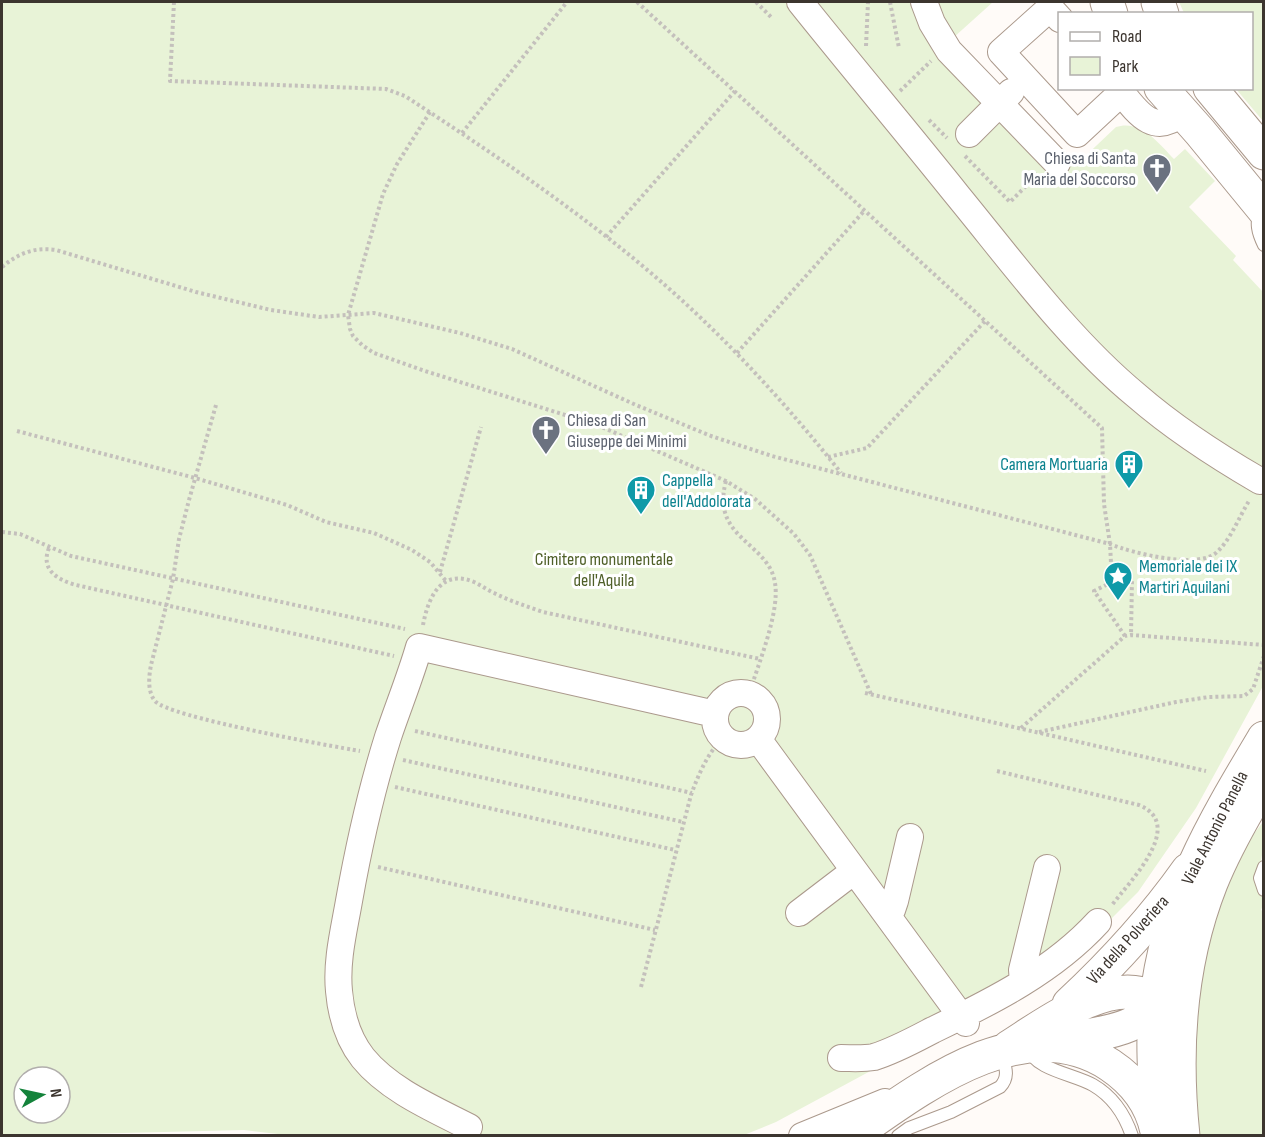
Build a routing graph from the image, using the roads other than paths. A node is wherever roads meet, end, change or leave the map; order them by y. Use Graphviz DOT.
graph roads {
  1 [pos="800,2"];
  2 [pos="924,2"];
  3 [pos="1053,10"];
  4 [pos="1025,78"];
  5 [pos="1212,90"];
  6 [pos="1119,91"];
  7 [pos="1172,100"];
  8 [pos="999,104"];
  9 [pos="969,134"];
  10 [pos="1263,153"];
  11 [pos="1057,163"];
  12 [pos="1263,210"];
  13 [pos="1263,245"];
  14 [pos="1262,479"];
  15 [pos="719,725"];
  16 [pos="1263,738"];
  17 [pos="758,739"];
  18 [pos="1263,782"];
  19 [pos="910,837"];
  20 [pos="1196,858"];
  21 [pos="1047,867"];
  22 [pos="1263,867"];
  23 [pos="854,871"];
  24 [pos="1263,890"];
  25 [pos="799,913"];
  26 [pos="887,915"];
  27 [pos="1098,921"];
  28 [pos="1190,954"];
  29 [pos="1023,982"];
  30 [pos="1156,1004"];
  31 [pos="1055,1017"];
  32 [pos="963,1020"];
  33 [pos="1015,1048"];
  34 [pos="841,1058"];
  35 [pos="1178,1077"];
  36 [pos="928,1086"];
  37 [pos="469,1127"];
  38 [pos="804,1136"];
  39 [pos="826,1136"];
  40 [pos="852,1136"];
  41 [pos="898,1136"];
  42 [pos="1132,1136"];
  43 [pos="1159,1136"];
  44 [pos="1183,1136"];
  1 -- 14 [label="street"];
  2 -- 8 [label="street"];
  3 -- 4 [label="street"];
  4 -- 6 [label="street"];
  4 -- 8 [label="street"];
  5 -- 10 [label="main road"];
  6 -- 7 [label="street"];
  7 -- 12 [label="main road"];
  8 -- 9 [label="street"];
  8 -- 11 [label="street"];
  12 -- 13 [label="lane"];
  15 -- 17 [label="street"];
  15 -- 17 [label="street"];
  15 -- 37 [label="street"];
  16 -- 20 [label="main road, Viale Antonio Panella"];
  17 -- 23 [label="street"];
  18 -- 28 [label="main road, Viale Antonio Panella"];
  19 -- 26 [label="street"];
  20 -- 30 [label="main road, Viale Antonio Panella"];
  20 -- 31 [label="main road, Via della Polveriera"];
  21 -- 29 [label="street"];
  22 -- 24 [label="lane"];
  23 -- 25 [label="street"];
  23 -- 26 [label="street"];
  26 -- 32 [label="street"];
  27 -- 29 [label="street"];
  28 -- 30 [label="main road, Via della Polveriera"];
  28 -- 35 [label="main road, Viale Antonio Panella"];
  29 -- 32 [label="street"];
  30 -- 31 [label="main road, Via della Polveriera"];
  30 -- 33 [label="main road, Via della Polveriera"];
  30 -- 35 [label="main road"];
  30 -- 43 [label="main road, Viale Antonio Panella"];
  31 -- 33 [label="main road, Via della Polveriera"];
  32 -- 34 [label="street"];
  33 -- 36 [label="main road, Via della Polveriera"];
  33 -- 41 [label="lane"];
  33 -- 42 [label="lane"];
  33 -- 43 [label="main road, Via della Polveriera"];
  35 -- 44 [label="main road, Viale Antonio Panella"];
  36 -- 38 [label="street"];
  36 -- 40 [label="main road, Via della Polveriera"];
  38 -- 39 [label="street"];
}
